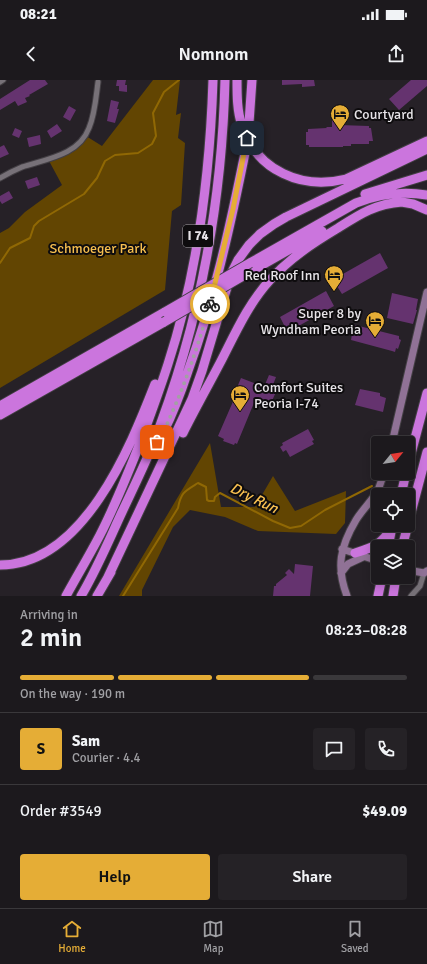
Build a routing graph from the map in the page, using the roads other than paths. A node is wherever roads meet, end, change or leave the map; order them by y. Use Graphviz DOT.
graph roads {
  1 [pos="3,80"];
  2 [pos="210,80"];
  3 [pos="213,80"];
  4 [pos="226,80"];
  5 [pos="237,80"];
  6 [pos="252,80"];
  7 [pos="0,82"];
  8 [pos="98,82"];
  9 [pos="212,107"];
  10 [pos="427,141"];
  11 [pos="427,149"];
  12 [pos="427,176"];
  13 [pos="0,178"];
  14 [pos="427,195"];
  15 [pos="402,202"];
  16 [pos="427,210"];
  17 [pos="253,261"];
  18 [pos="427,292"];
  19 [pos="169,362"];
  20 [pos="427,393"];
  21 [pos="0,406"];
  22 [pos="0,415"];
  23 [pos="394,436"];
  24 [pos="415,439"];
  25 [pos="150,450"];
  26 [pos="427,452"];
  27 [pos="382,480"];
  28 [pos="415,497"];
  29 [pos="389,532"];
  30 [pos="342,549"];
  31 [pos="359,555"];
  32 [pos="371,559"];
  33 [pos="0,565"];
  34 [pos="415,571"];
  35 [pos="426,572"];
  36 [pos="341,573"];
  37 [pos="108,577"];
  38 [pos="381,584"];
  39 [pos="395,584"];
  40 [pos="66,596"];
  41 [pos="81,596"];
  42 [pos="97,596"];
  43 [pos="347,596"];
  44 [pos="378,596"];
  45 [pos="392,596"];
  46 [pos="411,596"];
  1 -- 7 [label="street"];
  2 -- 9 [label="highway"];
  3 -- 9 [label="highway, I 74"];
  4 -- 25 [label="highway, I 74"];
  5 -- 10 [label="highway"];
  6 -- 25 [label="highway, bridge"];
  8 -- 13 [label="street"];
  9 -- 19 [label="highway, I 74"];
  11 -- 37 [label="highway"];
  12 -- 17 [label="highway"];
  14 -- 17 [label="highway"];
  15 -- 16 [label="highway"];
  15 -- 22 [label="highway, bridge"];
  15 -- 37 [label="highway"];
  17 -- 21 [label="highway, bridge"];
  18 -- 23 [label="street"];
  19 -- 33 [label="highway"];
  19 -- 40 [label="highway, I 74"];
  20 -- 24 [label="highway"];
  25 -- 41 [label="highway, I 74"];
  26 -- 28 [label="highway"];
  27 -- 30 [label="street"];
  29 -- 31 [label="highway"];
  30 -- 31 [label="street"];
  30 -- 36 [label="street"];
  31 -- 32 [label="street"];
  31 -- 36 [label="street"];
  34 -- 35 [label="street"];
  35 -- 46 [label="street"];
  36 -- 43 [label="street"];
  37 -- 42 [label="highway"];
  38 -- 44 [label="highway"];
  39 -- 45 [label="highway"];
}
